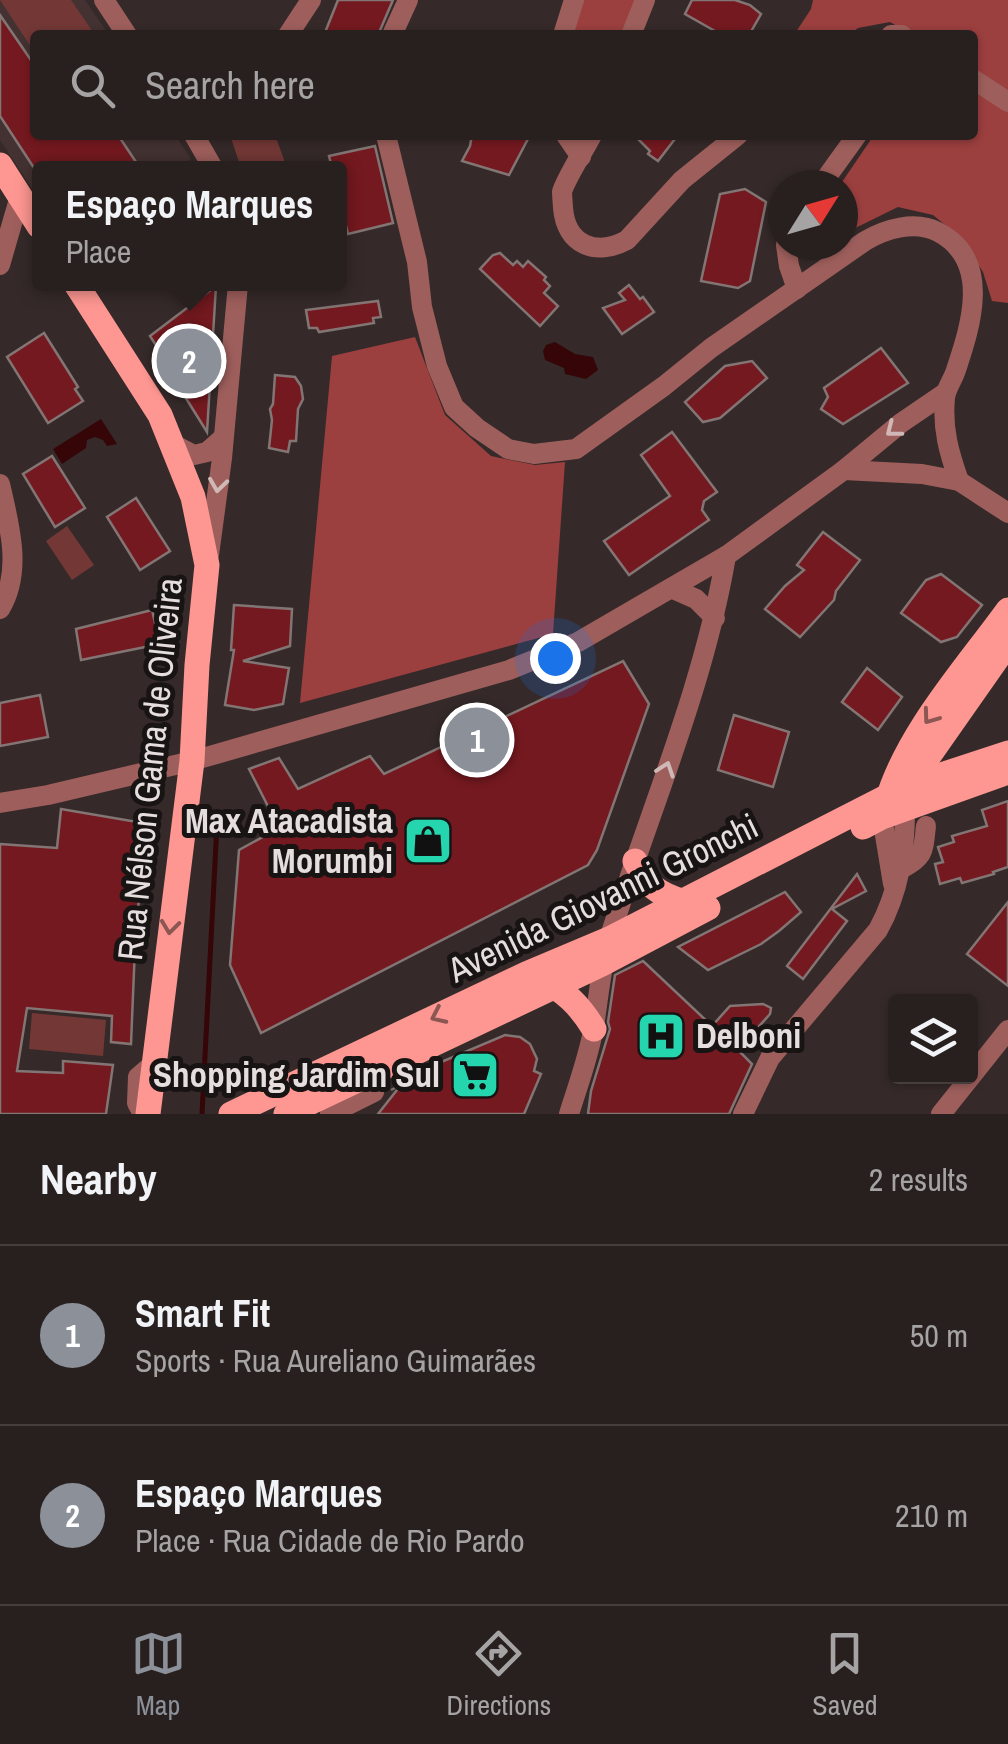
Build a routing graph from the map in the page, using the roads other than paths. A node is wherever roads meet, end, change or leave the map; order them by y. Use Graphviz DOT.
graph roads {
  1 [pos="104,0"];
  2 [pos="311,0"];
  3 [pos="408,0"];
  4 [pos="574,0"];
  5 [pos="645,0"];
  6 [pos="124,30"];
  7 [pos="291,30"];
  8 [pos="394,30"];
  9 [pos="565,30"];
  10 [pos="633,30"];
  11 [pos="978,82"];
  12 [pos="1008,102"];
  13 [pos="387,140"];
  14 [pos="569,140"];
  15 [pos="590,140"];
  16 [pos="732,140"];
  17 [pos="853,140"];
  18 [pos="581,157"];
  19 [pos="0,165"];
  20 [pos="832,170"];
  21 [pos="20,196"];
  22 [pos="32,215"];
  23 [pos="788,260"];
  24 [pos="0,265"];
  25 [pos="797,289"];
  26 [pos="80,291"];
  27 [pos="237,291"];
  28 [pos="945,392"];
  29 [pos="223,438"];
  30 [pos="172,444"];
  31 [pos="844,470"];
  32 [pos="959,481"];
  33 [pos="0,484"];
  34 [pos="1008,514"];
  35 [pos="726,556"];
  36 [pos="207,564"];
  37 [pos="670,588"];
  38 [pos="0,610"];
  39 [pos="1008,610"];
  40 [pos="715,618"];
  41 [pos="1008,643"];
  42 [pos="1008,753"];
  43 [pos="192,761"];
  44 [pos="1008,772"];
  45 [pos="914,784"];
  46 [pos="0,802"];
  47 [pos="892,807"];
  48 [pos="926,826"];
  49 [pos="635,861"];
  50 [pos="901,869"];
  51 [pos="894,892"];
  52 [pos="684,902"];
  53 [pos="609,938"];
  54 [pos="602,964"];
  55 [pos="526,974"];
  56 [pos="553,986"];
  57 [pos="594,1028"];
  58 [pos="1008,1030"];
  59 [pos="367,1075"];
  60 [pos="148,1095"];
  61 [pos="159,1114"];
  62 [pos="231,1114"];
  63 [pos="286,1114"];
  64 [pos="330,1114"];
  65 [pos="568,1114"];
  66 [pos="743,1114"];
  67 [pos="941,1114"];
  1 -- 6 [label="street"];
  2 -- 7 [label="street"];
  3 -- 8 [label="street"];
  4 -- 9 [label="street"];
  5 -- 10 [label="street"];
  11 -- 12 [label="street"];
  13 -- 25 [label="street"];
  14 -- 18 [label="street"];
  15 -- 18 [label="street"];
  16 -- 18 [label="street"];
  17 -- 20 [label="street"];
  19 -- 21 [label="main road"];
  21 -- 22 [label="main road"];
  21 -- 24 [label="street"];
  23 -- 25 [label="street"];
  25 -- 28 [label="street"];
  26 -- 30 [label="main road, Rua Nélson Gama de Oliveira"];
  27 -- 29 [label="street"];
  28 -- 31 [label="street, one-way"];
  28 -- 32 [label="street"];
  29 -- 30 [label="street"];
  29 -- 36 [label="street, one-way"];
  30 -- 36 [label="main road, Rua Nélson Gama de Oliveira"];
  31 -- 32 [label="street"];
  31 -- 35 [label="street"];
  32 -- 34 [label="street"];
  33 -- 38 [label="street"];
  35 -- 37 [label="street"];
  35 -- 40 [label="street"];
  36 -- 43 [label="main road, Rua Nélson Gama de Oliveira"];
  37 -- 40 [label="street"];
  37 -- 43 [label="street"];
  39 -- 47 [label="main road, one-way"];
  49 -- 40 [label="street, one-way"];
  41 -- 45 [label="main road"];
  42 -- 45 [label="main road, Avenida Giovanni Gronchi"];
  43 -- 46 [label="street"];
  43 -- 60 [label="main road, Rua Nélson Gama de Oliveira, one-way"];
  44 -- 47 [label="main road, Avenida Giovanni Gronchi"];
  45 -- 47 [label="main road, Avenida Giovanni Gronchi"];
  47 -- 50 [label="street"];
  47 -- 51 [label="street"];
  47 -- 52 [label="main road, Avenida Giovanni Gronchi"];
  47 -- 54 [label="main road, Avenida Giovanni Gronchi"];
  48 -- 50 [label="street"];
  49 -- 52 [label="main road"];
  49 -- 53 [label="street"];
  50 -- 51 [label="street"];
  51 -- 66 [label="street"];
  52 -- 53 [label="main road, Avenida Giovanni Gronchi"];
  53 -- 54 [label="street"];
  53 -- 55 [label="main road, Avenida Giovanni Gronchi"];
  54 -- 56 [label="main road, Avenida Giovanni Gronchi"];
  54 -- 57 [label="street"];
  55 -- 56 [label="main road"];
  55 -- 62 [label="main road, Avenida Giovanni Gronchi, one-way"];
  56 -- 57 [label="main road"];
  56 -- 59 [label="main road, Avenida Giovanni Gronchi"];
  57 -- 65 [label="street"];
  58 -- 67 [label="street"];
  59 -- 63 [label="main road, Avenida Giovanni Gronchi"];
  59 -- 64 [label="street"];
  60 -- 61 [label="main road"];
}
